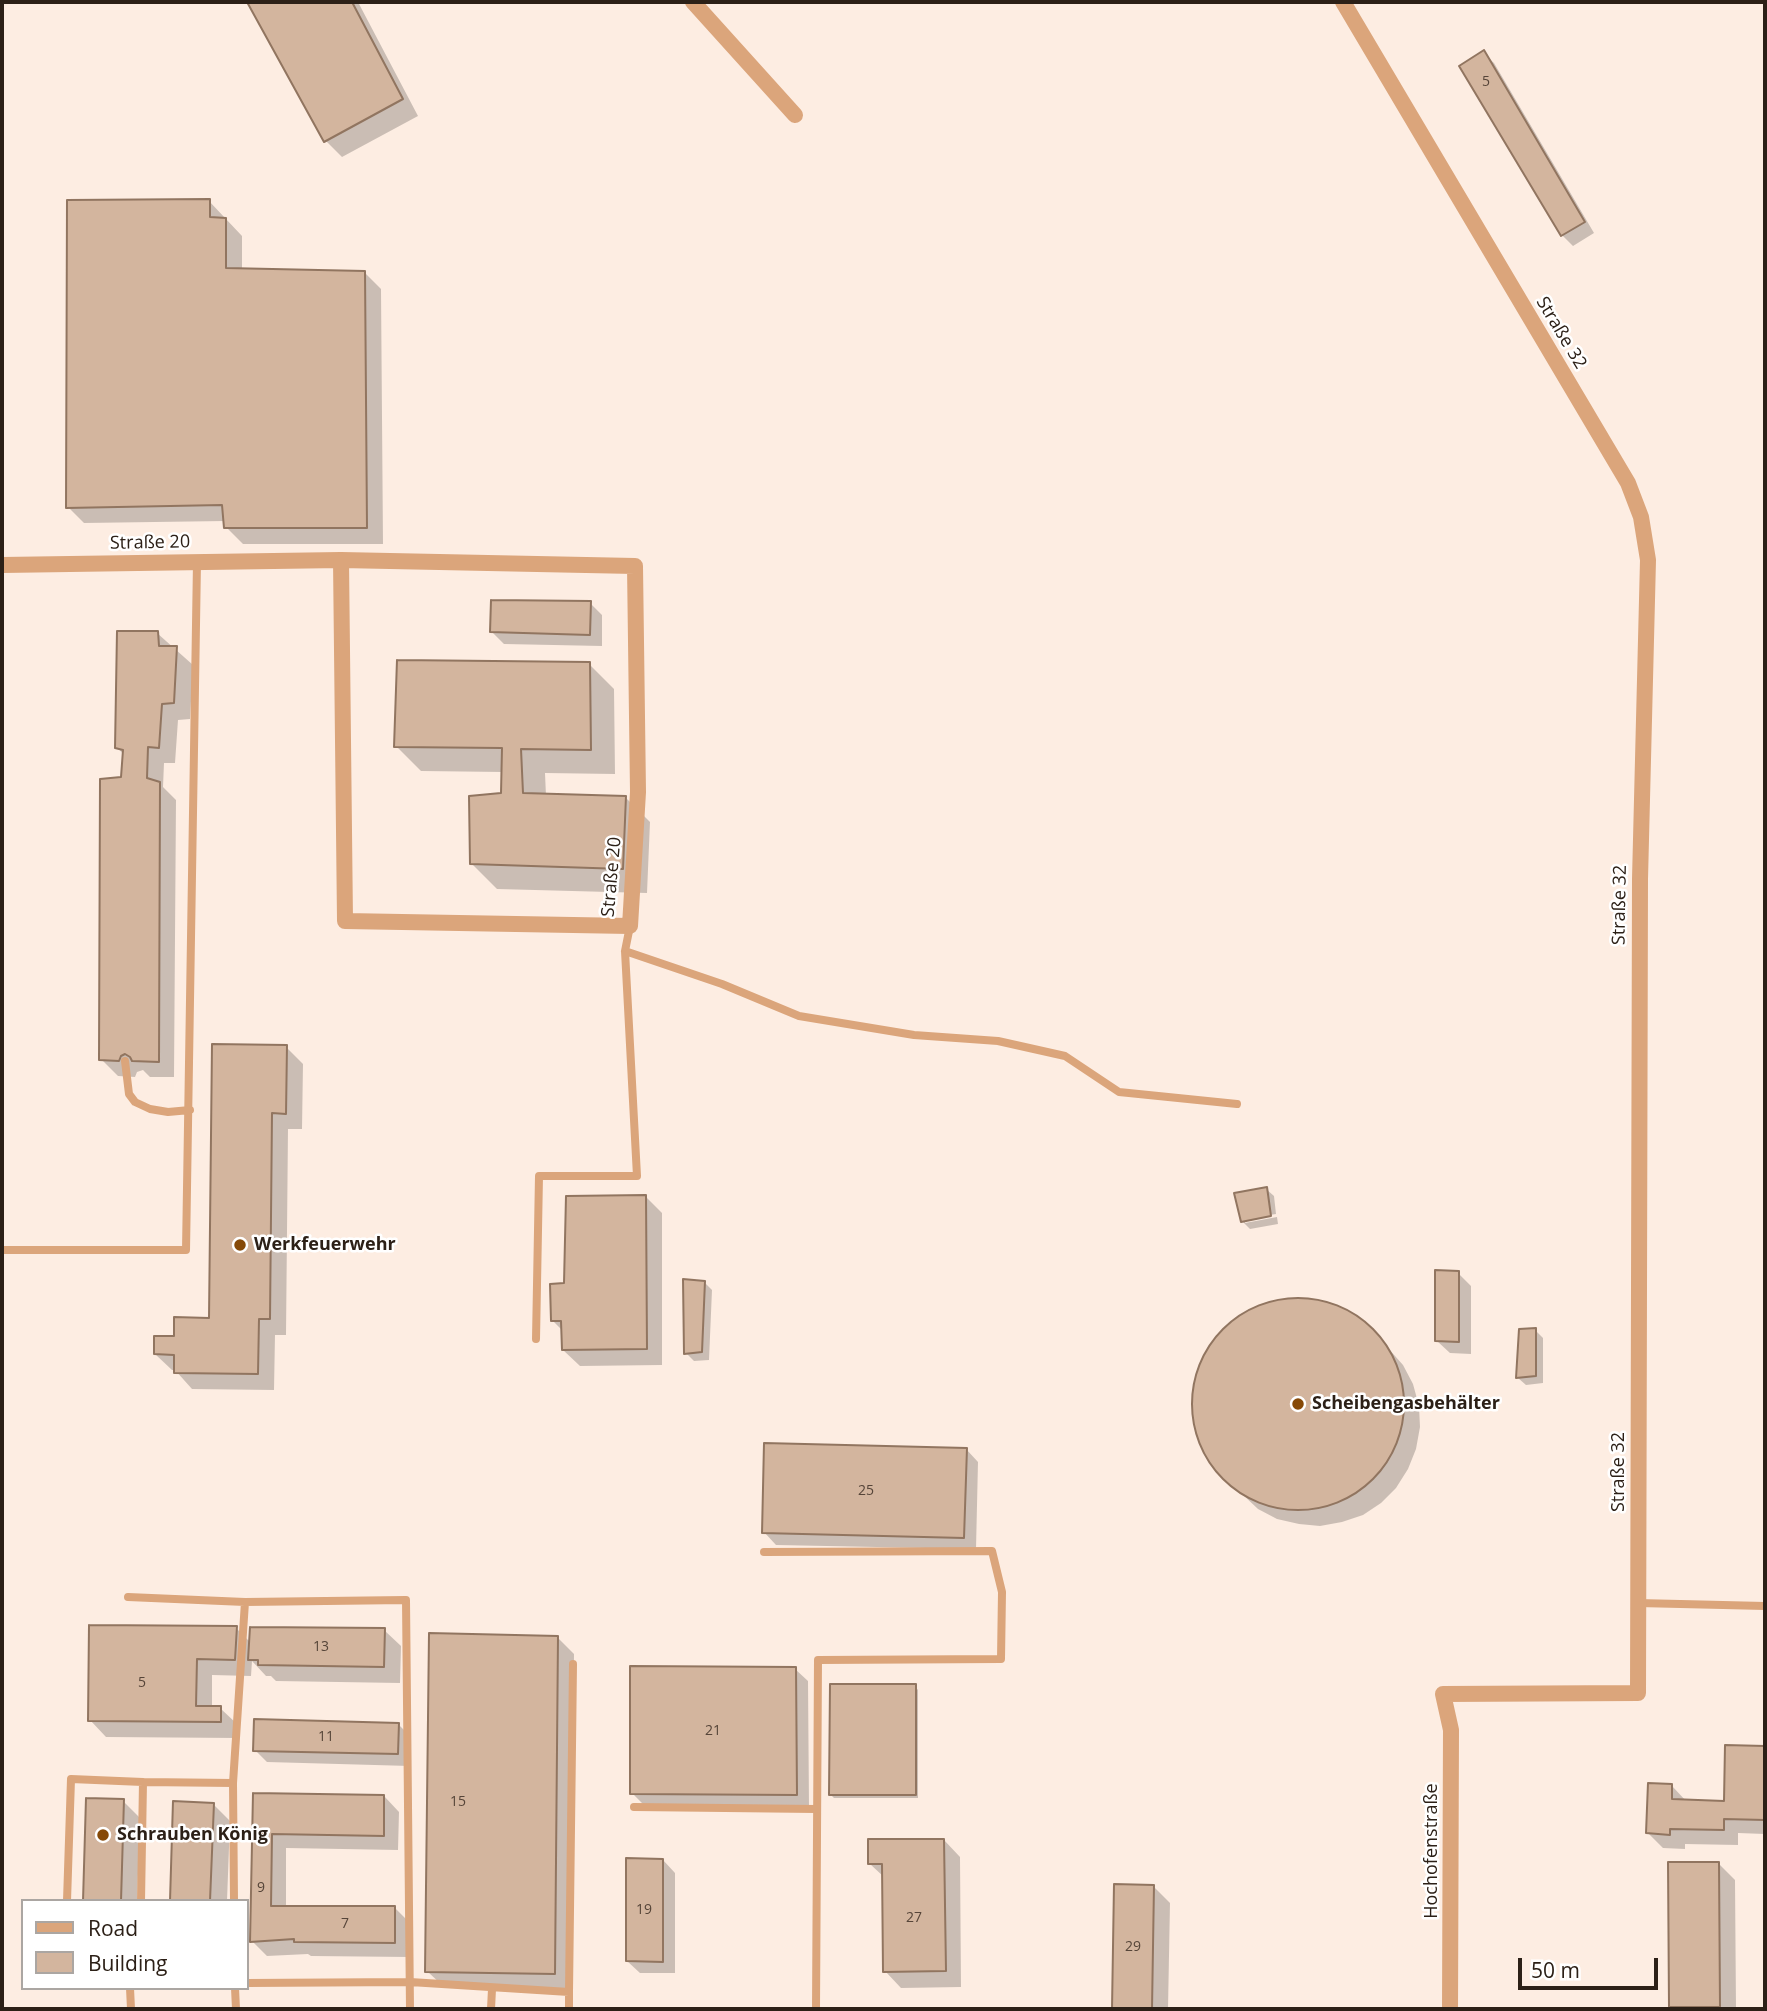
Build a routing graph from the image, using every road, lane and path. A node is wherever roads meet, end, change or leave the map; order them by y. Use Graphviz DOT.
graph roads {
  1 [pos="694,2"];
  2 [pos="1343,2"];
  3 [pos="795,115"];
  4 [pos="341,560"];
  5 [pos="197,562"];
  6 [pos="2,565"];
  7 [pos="629,926"];
  8 [pos="625,951"];
  9 [pos="125,1061"];
  10 [pos="1237,1104"];
  11 [pos="190,1110"];
  12 [pos="2,1250"];
  13 [pos="536,1339"];
  14 [pos="764,1552"];
  15 [pos="128,1597"];
  16 [pos="245,1602"];
  17 [pos="1638,1603"];
  18 [pos="1765,1606"];
  19 [pos="573,1664"];
  20 [pos="1443,1694"];
  21 [pos="143,1782"];
  22 [pos="233,1783"];
  23 [pos="634,1807"];
  24 [pos="816,1809"];
  25 [pos="67,1899"];
  26 [pos="141,1899"];
  27 [pos="234,1899"];
  28 [pos="410,1982"];
  29 [pos="248,1983"];
  30 [pos="492,1989"];
  31 [pos="130,1990"];
  32 [pos="235,1990"];
  33 [pos="569,1992"];
  34 [pos="131,2009"];
  35 [pos="236,2009"];
  36 [pos="410,2009"];
  37 [pos="491,2009"];
  38 [pos="569,2009"];
  39 [pos="816,2009"];
  40 [pos="1450,2009"];
  1 -- 3 [label="street"];
  2 -- 17 [label="street, Straße 32"];
  4 -- 5 [label="street, Straße 20"];
  4 -- 7 [label="street, Straße 20"];
  4 -- 7 [label="street, Straße 20"];
  5 -- 6 [label="street, Straße 20"];
  5 -- 11 [label="lane"];
  7 -- 8 [label="lane"];
  8 -- 10 [label="lane"];
  8 -- 13 [label="lane"];
  9 -- 11 [label="lane"];
  11 -- 12 [label="lane"];
  14 -- 24 [label="lane"];
  15 -- 16 [label="lane"];
  16 -- 22 [label="lane"];
  16 -- 28 [label="lane"];
  17 -- 18 [label="lane"];
  17 -- 20 [label="street, Straße 32"];
  19 -- 33 [label="lane"];
  20 -- 40 [label="street, Hochofenstraße"];
  21 -- 22 [label="lane"];
  21 -- 25 [label="lane"];
  21 -- 26 [label="lane"];
  22 -- 27 [label="lane"];
  23 -- 24 [label="lane"];
  24 -- 39 [label="lane"];
  28 -- 29 [label="lane"];
  28 -- 30 [label="lane"];
  28 -- 36 [label="lane"];
  30 -- 33 [label="lane"];
  30 -- 37 [label="lane"];
  31 -- 34 [label="lane"];
  32 -- 35 [label="lane"];
  33 -- 38 [label="lane"];
}
